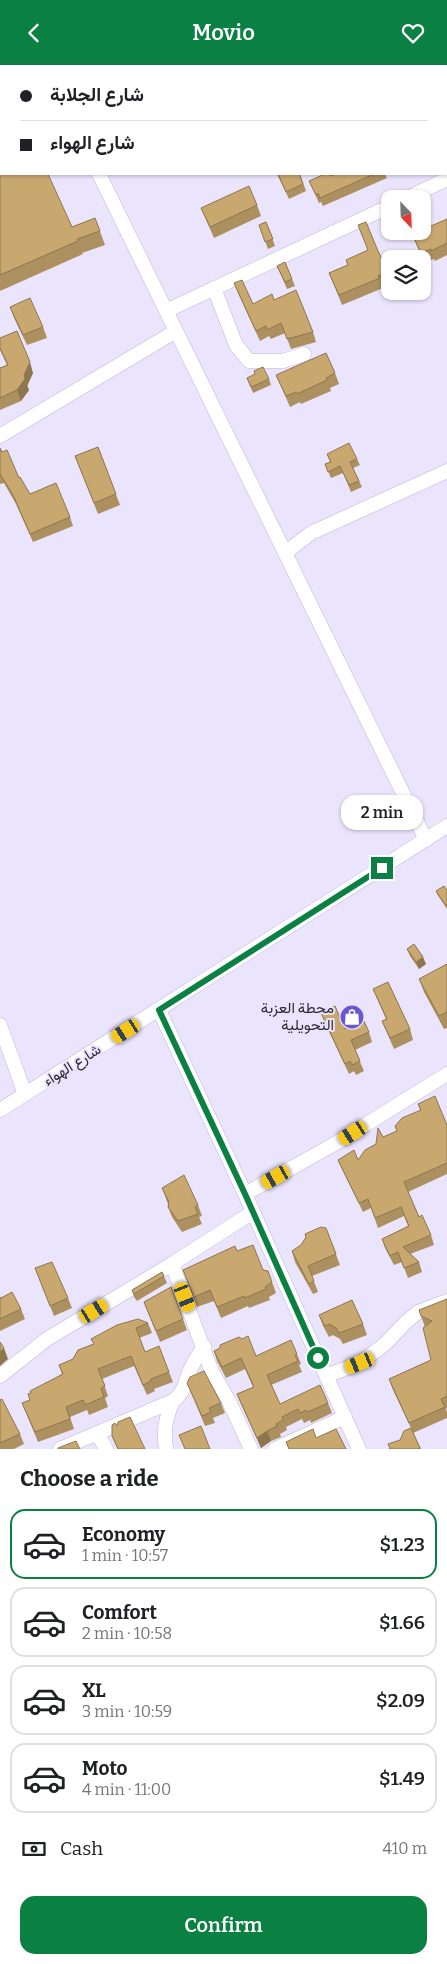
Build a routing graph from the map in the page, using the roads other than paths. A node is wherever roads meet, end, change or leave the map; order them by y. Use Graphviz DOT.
graph roads {
  1 [pos="99,175"];
  2 [pos="447,179"];
  3 [pos="424,190"];
  4 [pos="381,210"];
  5 [pos="214,288"];
  6 [pos="166,311"];
  7 [pos="176,331"];
  8 [pos="304,354"];
  9 [pos="0,436"];
  10 [pos="447,471"];
  11 [pos="285,553"];
  12 [pos="447,826"];
  13 [pos="426,839"];
  14 [pos="159,1010"];
  15 [pos="0,1025"];
  16 [pos="447,1074"];
  17 [pos="25,1094"];
  18 [pos="0,1110"];
  19 [pos="245,1194"];
  20 [pos="253,1212"];
  21 [pos="172,1265"];
  22 [pos="447,1301"];
  23 [pos="204,1347"];
  24 [pos="0,1376"];
  25 [pos="326,1376"];
  26 [pos="174,1401"];
  27 [pos="344,1417"];
  28 [pos="97,1433"];
  29 [pos="60,1449"];
  30 [pos="106,1449"];
  31 [pos="166,1449"];
  32 [pos="251,1449"];
  33 [pos="275,1449"];
  34 [pos="359,1449"];
  1 -- 6 [label="street"];
  2 -- 3 [label="street"];
  4 -- 5 [label="street"];
  5 -- 6 [label="street"];
  5 -- 8 [label="street"];
  6 -- 7 [label="street"];
  7 -- 9 [label="street"];
  7 -- 11 [label="street"];
  10 -- 11 [label="street"];
  11 -- 13 [label="street"];
  12 -- 13 [label="street, شارع الهواء"];
  13 -- 14 [label="street, شارع الهواء"];
  14 -- 17 [label="street, شارع الهواء"];
  14 -- 19 [label="street"];
  15 -- 17 [label="street"];
  16 -- 19 [label="street"];
  17 -- 18 [label="street, شارع الهواء"];
  19 -- 20 [label="street"];
  20 -- 21 [label="street"];
  20 -- 25 [label="street"];
  21 -- 23 [label="street"];
  21 -- 24 [label="street"];
  22 -- 25 [label="street"];
  23 -- 26 [label="street"];
  23 -- 32 [label="street"];
  25 -- 27 [label="street"];
  26 -- 28 [label="street"];
  26 -- 31 [label="street"];
  27 -- 33 [label="street"];
  27 -- 34 [label="street"];
  28 -- 29 [label="street"];
  28 -- 30 [label="street"];
}
